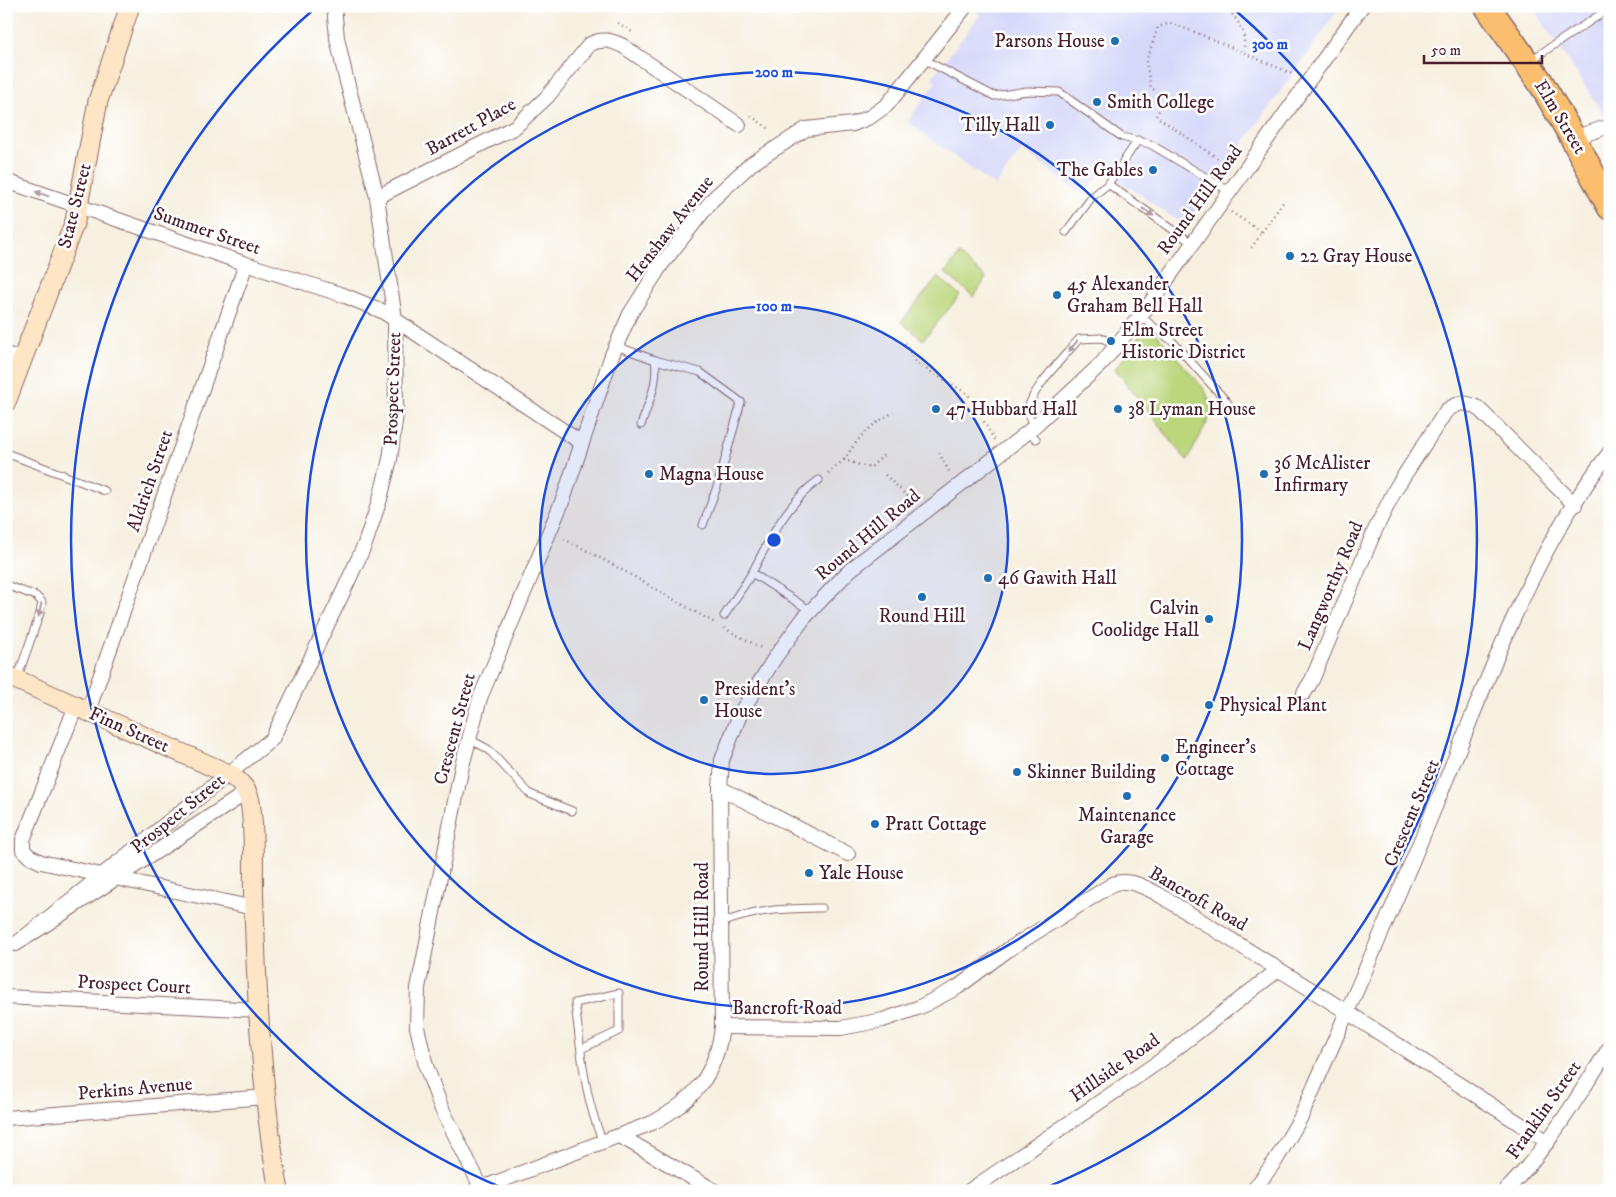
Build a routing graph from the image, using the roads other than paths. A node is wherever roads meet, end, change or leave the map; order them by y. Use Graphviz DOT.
graph roads {
  1 [pos="130,6"];
  2 [pos="334,6"];
  3 [pos="966,6"];
  4 [pos="1362,6"];
  5 [pos="1487,6"];
  6 [pos="1610,8"];
  7 [pos="923,59"];
  8 [pos="1527,63"];
  9 [pos="739,125"];
  10 [pos="1610,126"];
  11 [pos="1573,138"];
  12 [pos="1138,140"];
  13 [pos="6,181"];
  14 [pos="1108,184"];
  15 [pos="1229,191"];
  16 [pos="377,198"];
  17 [pos="79,206"];
  18 [pos="1610,207"];
  19 [pos="1066,232"];
  20 [pos="1192,243"];
  21 [pos="246,264"];
  22 [pos="1140,316"];
  23 [pos="395,319"];
  24 [pos="1117,344"];
  25 [pos="616,346"];
  26 [pos="14,357"];
  27 [pos="655,360"];
  28 [pos="6,402"];
  29 [pos="1228,403"];
  30 [pos="641,425"];
  31 [pos="1033,433"];
  32 [pos="582,443"];
  33 [pos="1610,452"];
  34 [pos="6,453"];
  35 [pos="819,480"];
  36 [pos="105,491"];
  37 [pos="1575,505"];
  38 [pos="703,525"];
  39 [pos="752,572"];
  40 [pos="6,585"];
  41 [pos="810,611"];
  42 [pos="724,616"];
  43 [pos="11,677"];
  44 [pos="1304,693"];
  45 [pos="82,709"];
  46 [pos="469,739"];
  47 [pos="720,788"];
  48 [pos="247,792"];
  49 [pos="572,811"];
  50 [pos="848,854"];
  51 [pos="254,908"];
  52 [pos="822,908"];
  53 [pos="721,923"];
  54 [pos="1278,970"];
  55 [pos="6,997"];
  56 [pos="259,1010"];
  57 [pos="1347,1012"];
  58 [pos="722,1028"];
  59 [pos="1610,1047"];
  60 [pos="581,1049"];
  61 [pos="266,1097"];
  62 [pos="6,1118"];
  63 [pos="620,1136"];
  64 [pos="604,1142"];
  65 [pos="1548,1142"];
  66 [pos="479,1190"];
  67 [pos="279,1191"];
  68 [pos="715,1191"];
  69 [pos="969,1191"];
  70 [pos="1252,1191"];
  71 [pos="1505,1191"];
  1 -- 17 [label="main road, State Street"];
  2 -- 16 [label="street, Prospect Street"];
  3 -- 7 [label="street, Henshaw Avenue"];
  4 -- 15 [label="street, Round Hill Road"];
  5 -- 8 [label="highway, Elm Street"];
  6 -- 8 [label="lane"];
  7 -- 12 [label="lane"];
  7 -- 25 [label="street, Henshaw Avenue"];
  8 -- 11 [label="highway, Elm Street"];
  9 -- 16 [label="street, Barrett Place"];
  10 -- 11 [label="street"];
  11 -- 18 [label="highway, Elm Street"];
  12 -- 14 [label="lane"];
  12 -- 15 [label="lane"];
  17 -- 13 [label="street, Summer Street, one-way"];
  14 -- 19 [label="lane"];
  14 -- 20 [label="lane, one-way"];
  15 -- 20 [label="street, Round Hill Road"];
  16 -- 23 [label="street, Prospect Street"];
  17 -- 21 [label="street, Summer Street"];
  17 -- 26 [label="main road, State Street"];
  20 -- 22 [label="street, Round Hill Road"];
  21 -- 23 [label="street, Summer Street"];
  21 -- 45 [label="street, Aldrich Street"];
  22 -- 24 [label="street, Round Hill Road"];
  22 -- 29 [label="lane"];
  23 -- 32 [label="street"];
  23 -- 48 [label="street, Prospect Street"];
  24 -- 31 [label="street, Round Hill Road"];
  24 -- 31 [label="lane, one-way"];
  25 -- 27 [label="lane"];
  25 -- 32 [label="street, Henshaw Avenue"];
  26 -- 28 [label="main road, State Street"];
  27 -- 30 [label="lane"];
  27 -- 38 [label="lane"];
  31 -- 41 [label="street, Round Hill Road"];
  32 -- 46 [label="street, Crescent Street"];
  33 -- 37 [label="street, Crescent Street"];
  34 -- 36 [label="lane"];
  35 -- 39 [label="lane"];
  37 -- 44 [label="street, Langworthy Road"];
  37 -- 57 [label="street, Crescent Street"];
  39 -- 41 [label="lane"];
  39 -- 42 [label="lane"];
  40 -- 43 [label="lane, one-way"];
  41 -- 47 [label="street, Round Hill Road"];
  43 -- 45 [label="main road, Finn Street"];
  45 -- 48 [label="main road, Finn Street"];
  45 -- 51 [label="street, Aldrich Street"];
  46 -- 49 [label="lane"];
  46 -- 66 [label="street, Crescent Street"];
  47 -- 50 [label="street"];
  47 -- 53 [label="street, Round Hill Road"];
  48 -- 51 [label="main road, Prospect Street"];
  51 -- 56 [label="main road, Prospect Street"];
  52 -- 53 [label="lane"];
  53 -- 58 [label="street, Round Hill Road"];
  54 -- 57 [label="street, Bancroft Road"];
  54 -- 58 [label="street, Bancroft Road"];
  54 -- 69 [label="street, Hillside Road"];
  55 -- 56 [label="street, Prospect Court"];
  56 -- 61 [label="main road, Prospect Street"];
  57 -- 65 [label="street, Bancroft Road"];
  57 -- 70 [label="street, Crescent Street"];
  58 -- 63 [label="street, Round Hill Road"];
  59 -- 65 [label="street, Franklin Street"];
  60 -- 60 [label="lane"];
  60 -- 64 [label="lane"];
  61 -- 62 [label="street, Perkins Avenue"];
  61 -- 67 [label="main road, Prospect Street"];
  63 -- 64 [label="street, Round Hill Road"];
  63 -- 68 [label="street"];
  64 -- 66 [label="street, Round Hill Road"];
  65 -- 71 [label="street, Franklin Street"];
}
